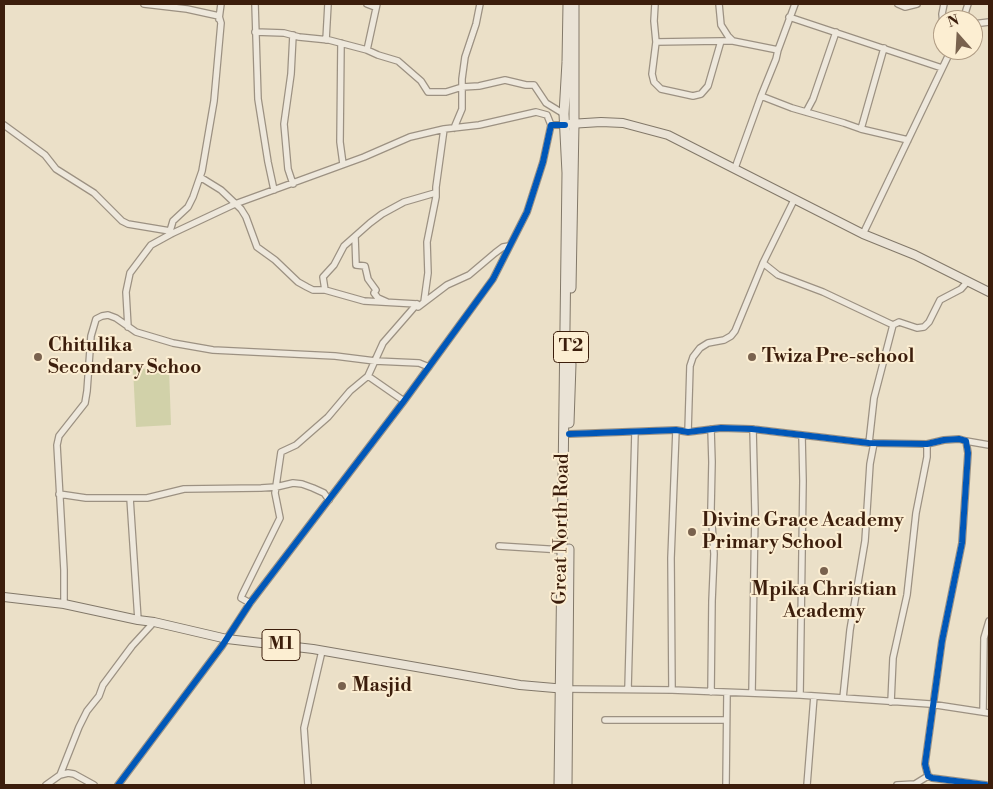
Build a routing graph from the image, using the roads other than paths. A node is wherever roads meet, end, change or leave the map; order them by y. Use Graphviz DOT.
graph roads {
  1 [pos="144,4"];
  2 [pos="221,4"];
  3 [pos="254,4"];
  4 [pos="328,4"];
  5 [pos="367,4"];
  6 [pos="480,4"];
  7 [pos="568,4"];
  8 [pos="574,4"];
  9 [pos="656,4"];
  10 [pos="719,4"];
  11 [pos="795,4"];
  12 [pos="898,4"];
  13 [pos="917,4"];
  14 [pos="376,5"];
  15 [pos="790,17"];
  16 [pos="219,19"];
  17 [pos="255,32"];
  18 [pos="836,32"];
  19 [pos="293,36"];
  20 [pos="326,40"];
  21 [pos="720,41"];
  22 [pos="733,41"];
  23 [pos="656,42"];
  24 [pos="341,43"];
  25 [pos="884,48"];
  26 [pos="367,50"];
  27 [pos="778,50"];
  28 [pos="946,60"];
  29 [pos="942,68"];
  30 [pos="462,87"];
  31 [pos="761,96"];
  32 [pos="806,112"];
  33 [pos="564,114"];
  34 [pos="569,124"];
  35 [pos="4,125"];
  36 [pos="551,125"];
  37 [pos="454,128"];
  38 [pos="444,129"];
  39 [pos="861,130"];
  40 [pos="908,140"];
  41 [pos="343,164"];
  42 [pos="735,168"];
  43 [pos="200,177"];
  44 [pos="293,184"];
  45 [pos="274,190"];
  46 [pos="436,193"];
  47 [pos="794,200"];
  48 [pos="235,204"];
  49 [pos="170,232"];
  50 [pos="863,234"];
  51 [pos="354,237"];
  52 [pos="509,246"];
  53 [pos="763,263"];
  54 [pos="968,280"];
  55 [pos="325,290"];
  56 [pos="989,292"];
  57 [pos="424,302"];
  58 [pos="392,303"];
  59 [pos="417,304"];
  60 [pos="893,325"];
  61 [pos="128,327"];
  62 [pos="375,361"];
  63 [pos="428,367"];
  64 [pos="368,376"];
  65 [pos="404,401"];
  66 [pos="711,429"];
  67 [pos="753,429"];
  68 [pos="676,430"];
  69 [pos="635,432"];
  70 [pos="688,432"];
  71 [pos="569,434"];
  72 [pos="802,436"];
  73 [pos="966,441"];
  74 [pos="871,443"];
  75 [pos="927,444"];
  76 [pos="989,445"];
  77 [pos="276,487"];
  78 [pos="59,494"];
  79 [pos="130,498"];
  80 [pos="329,500"];
  81 [pos="499,546"];
  82 [pos="563,550"];
  83 [pos="4,597"];
  84 [pos="250,603"];
  85 [pos="64,604"];
  86 [pos="138,620"];
  87 [pos="989,621"];
  88 [pos="154,622"];
  89 [pos="227,639"];
  90 [pos="322,650"];
  91 [pos="564,689"];
  92 [pos="628,689"];
  93 [pos="672,690"];
  94 [pos="711,692"];
  95 [pos="727,693"];
  96 [pos="752,693"];
  97 [pos="800,695"];
  98 [pos="814,696"];
  99 [pos="843,698"];
  100 [pos="891,702"];
  101 [pos="934,705"];
  102 [pos="986,712"];
  103 [pos="605,720"];
  104 [pos="726,720"];
  105 [pos="60,775"];
  106 [pos="928,776"];
  107 [pos="46,785"];
  108 [pos="94,785"];
  109 [pos="118,785"];
  110 [pos="308,785"];
  111 [pos="559,785"];
  112 [pos="567,785"];
  113 [pos="726,785"];
  114 [pos="807,785"];
  115 [pos="897,785"];
  116 [pos="986,785"];
  1 -- 16 [label="street"];
  2 -- 16 [label="street"];
  3 -- 17 [label="street"];
  4 -- 20 [label="street"];
  5 -- 14 [label="street"];
  6 -- 30 [label="street"];
  7 -- 33 [label="highway, Great North Road / T2"];
  8 -- 34 [label="highway, Great North Road / T2"];
  9 -- 23 [label="street"];
  10 -- 22 [label="street"];
  11 -- 15 [label="street"];
  12 -- 13 [label="street"];
  14 -- 26 [label="street"];
  15 -- 18 [label="street"];
  15 -- 27 [label="street"];
  16 -- 43 [label="street"];
  17 -- 19 [label="street"];
  17 -- 45 [label="street"];
  18 -- 25 [label="street"];
  18 -- 32 [label="street"];
  19 -- 20 [label="street"];
  19 -- 44 [label="street"];
  20 -- 24 [label="street"];
  21 -- 22 [label="street"];
  21 -- 23 [label="street"];
  21 -- 23 [label="street"];
  22 -- 27 [label="street"];
  24 -- 26 [label="street"];
  24 -- 41 [label="street"];
  25 -- 29 [label="street"];
  25 -- 39 [label="street"];
  26 -- 30 [label="street"];
  27 -- 31 [label="street"];
  28 -- 29 [label="street"];
  29 -- 40 [label="street"];
  30 -- 33 [label="street"];
  30 -- 37 [label="street"];
  31 -- 32 [label="street"];
  31 -- 42 [label="street"];
  32 -- 39 [label="street"];
  33 -- 34 [label="highway, Great North Road / T2"];
  34 -- 36 [label="street"];
  34 -- 42 [label="main road"];
  34 -- 71 [label="highway, Great North Road / T2"];
  34 -- 82 [label="highway, Great North Road / T2"];
  35 -- 49 [label="street"];
  36 -- 37 [label="street"];
  36 -- 52 [label="street"];
  37 -- 38 [label="street"];
  38 -- 41 [label="street"];
  38 -- 46 [label="street"];
  39 -- 40 [label="street"];
  40 -- 50 [label="street"];
  41 -- 44 [label="street"];
  42 -- 47 [label="main road"];
  43 -- 48 [label="street"];
  43 -- 49 [label="street"];
  44 -- 45 [label="street"];
  45 -- 48 [label="street"];
  46 -- 51 [label="street"];
  46 -- 57 [label="street"];
  47 -- 50 [label="main road"];
  47 -- 53 [label="street"];
  48 -- 49 [label="street"];
  48 -- 55 [label="street"];
  49 -- 61 [label="street"];
  50 -- 54 [label="main road"];
  51 -- 55 [label="street"];
  51 -- 58 [label="street"];
  52 -- 57 [label="street"];
  52 -- 63 [label="street"];
  53 -- 60 [label="street"];
  53 -- 70 [label="street"];
  54 -- 56 [label="main road"];
  54 -- 60 [label="street"];
  55 -- 58 [label="street"];
  57 -- 59 [label="street"];
  58 -- 59 [label="street"];
  59 -- 62 [label="street"];
  60 -- 74 [label="street"];
  61 -- 62 [label="street"];
  61 -- 78 [label="street"];
  62 -- 63 [label="street"];
  62 -- 64 [label="street"];
  63 -- 65 [label="street"];
  64 -- 65 [label="street"];
  64 -- 77 [label="street"];
  65 -- 80 [label="street"];
  66 -- 67 [label="street"];
  66 -- 70 [label="street"];
  66 -- 94 [label="street"];
  67 -- 72 [label="street"];
  67 -- 96 [label="street"];
  68 -- 69 [label="street"];
  68 -- 70 [label="street"];
  68 -- 93 [label="street"];
  69 -- 71 [label="street"];
  69 -- 92 [label="street"];
  71 -- 91 [label="highway, Great North Road / T2"];
  72 -- 74 [label="street"];
  72 -- 97 [label="street"];
  73 -- 75 [label="street"];
  73 -- 76 [label="street"];
  73 -- 101 [label="street"];
  74 -- 75 [label="street"];
  74 -- 99 [label="street"];
  75 -- 100 [label="street"];
  77 -- 79 [label="street"];
  77 -- 80 [label="street"];
  77 -- 84 [label="street"];
  78 -- 79 [label="street"];
  78 -- 85 [label="street"];
  79 -- 86 [label="street"];
  80 -- 84 [label="street"];
  81 -- 82 [label="street"];
  82 -- 91 [label="highway, Great North Road / T2"];
  83 -- 85 [label="main road, M1"];
  84 -- 89 [label="street"];
  85 -- 86 [label="main road, M1"];
  86 -- 88 [label="main road, M1"];
  87 -- 102 [label="street"];
  88 -- 89 [label="main road, M1"];
  88 -- 105 [label="street"];
  89 -- 90 [label="main road, M1"];
  89 -- 109 [label="street"];
  90 -- 91 [label="main road, M1"];
  90 -- 110 [label="street"];
  91 -- 92 [label="street"];
  91 -- 111 [label="highway, Great North Road / T2"];
  91 -- 112 [label="highway, Great North Road / T2"];
  92 -- 93 [label="street"];
  93 -- 94 [label="street"];
  94 -- 95 [label="street"];
  95 -- 96 [label="street"];
  95 -- 104 [label="street"];
  96 -- 97 [label="street"];
  97 -- 98 [label="street"];
  98 -- 99 [label="street"];
  98 -- 114 [label="street"];
  99 -- 100 [label="street"];
  100 -- 101 [label="street"];
  101 -- 102 [label="street"];
  101 -- 106 [label="street"];
  103 -- 104 [label="street"];
  104 -- 113 [label="street"];
  105 -- 107 [label="street"];
  105 -- 108 [label="street"];
  106 -- 115 [label="street"];
  106 -- 116 [label="street"];
}
